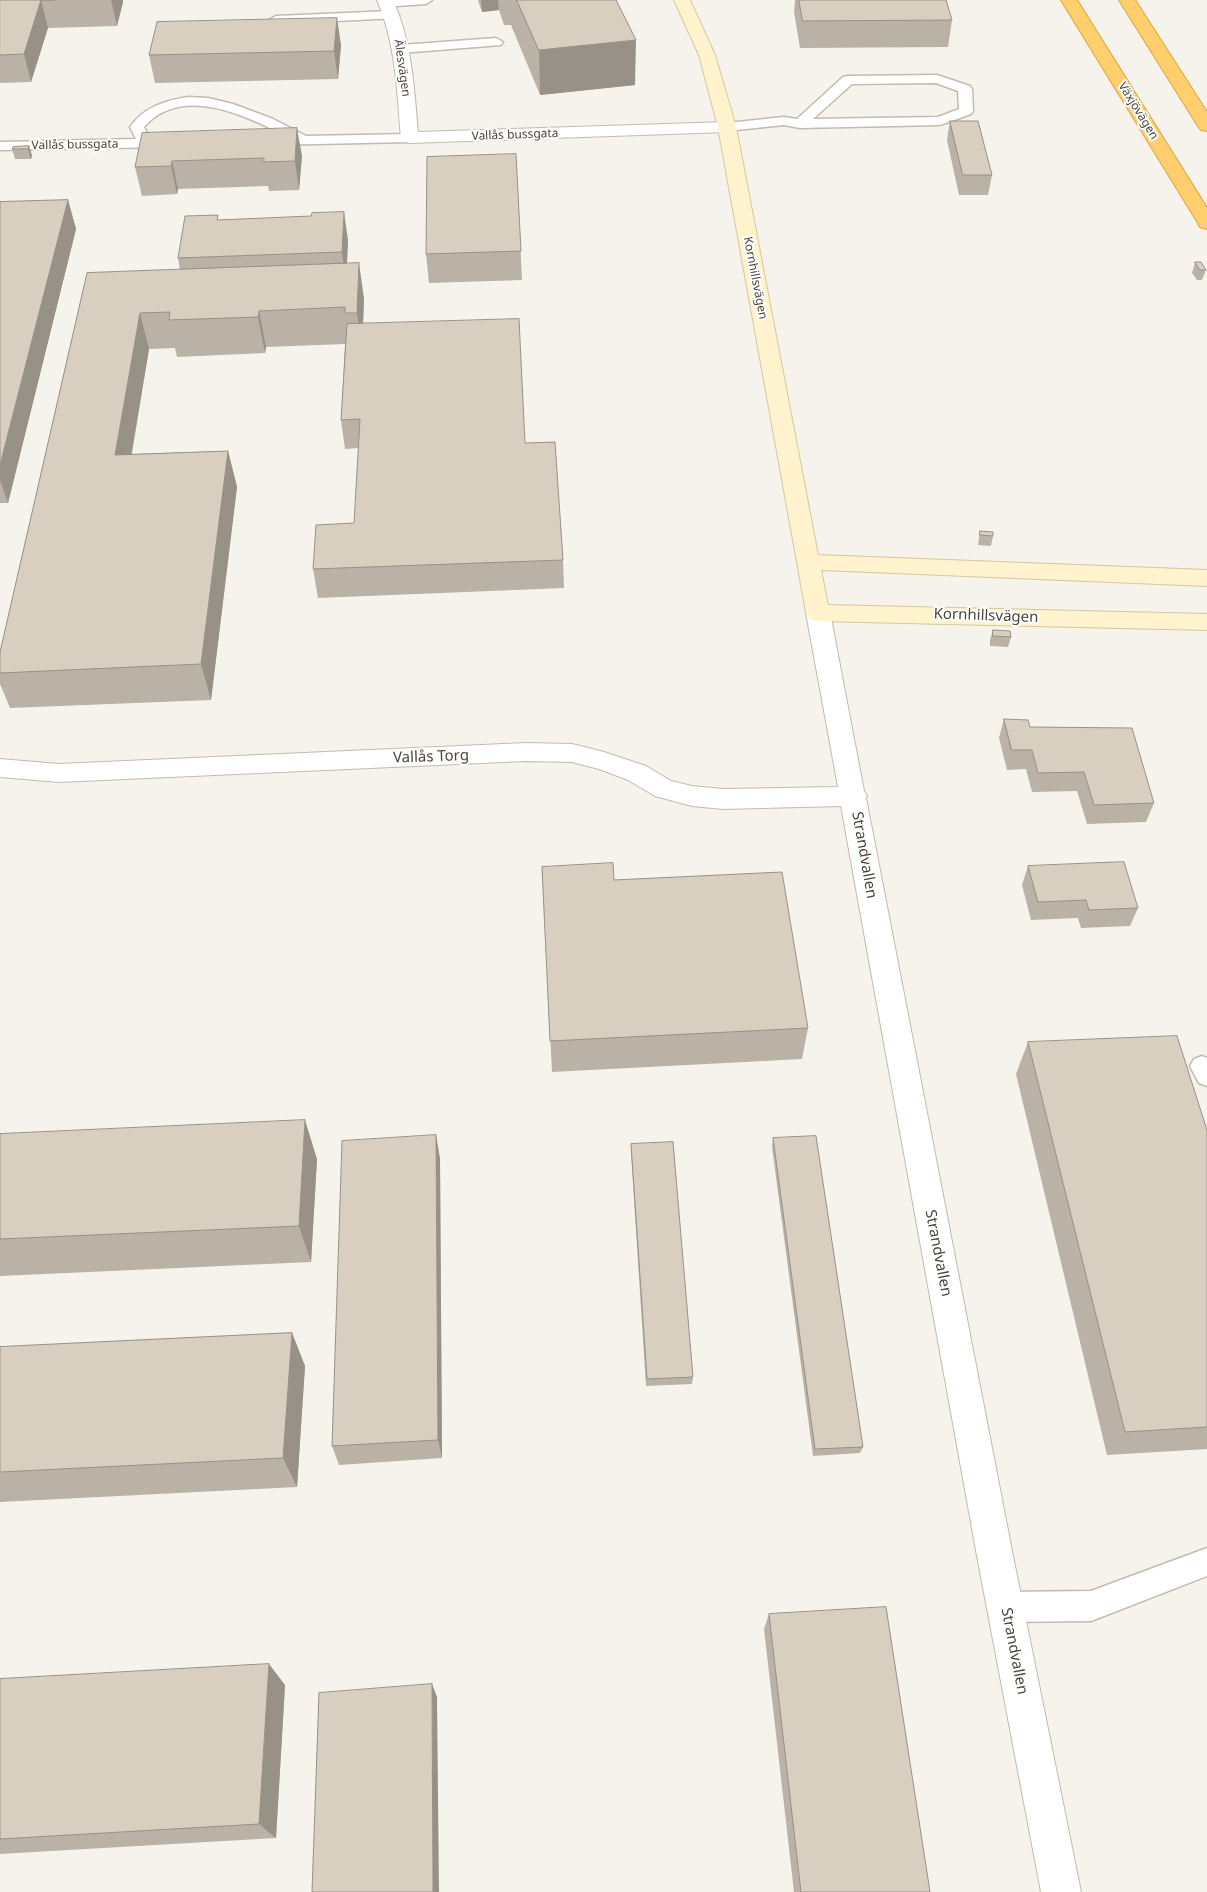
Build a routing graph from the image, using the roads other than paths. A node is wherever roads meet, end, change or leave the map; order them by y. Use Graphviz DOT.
graph roads {
  1 [pos="426,0"];
  2 [pos="682,0"];
  3 [pos="1069,0"];
  4 [pos="1127,0"];
  5 [pos="388,7"];
  6 [pos="264,20"];
  7 [pos="496,42"];
  8 [pos="401,49"];
  9 [pos="800,124"];
  10 [pos="1207,126"];
  11 [pos="727,127"];
  12 [pos="410,138"];
  13 [pos="303,140"];
  14 [pos="255,141"];
  15 [pos="150,143"];
  16 [pos="188,143"];
  17 [pos="0,146"];
  18 [pos="1207,223"];
  19 [pos="808,562"];
  20 [pos="1207,578"];
  21 [pos="818,613"];
  22 [pos="1207,622"];
  23 [pos="0,768"];
  24 [pos="854,796"];
  25 [pos="1207,1562"];
  26 [pos="1005,1606"];
  27 [pos="1061,1892"];
  1 -- 5 [label="lane"];
  2 -- 11 [label="street, Kornhillsvägen"];
  3 -- 18 [label="highway, Växjövägen"];
  4 -- 10 [label="highway"];
  5 -- 6 [label="lane"];
  5 -- 8 [label="street, Älesvägen"];
  7 -- 8 [label="lane"];
  8 -- 12 [label="street, Älesvägen"];
  9 -- 9 [label="lane"];
  9 -- 11 [label="lane"];
  11 -- 12 [label="street, Vallås bussgata"];
  11 -- 19 [label="street, Kornhillsvägen"];
  12 -- 13 [label="lane, Vallås bussgata"];
  13 -- 14 [label="lane, Vallås bussgata"];
  13 -- 15 [label="lane, Vallås bussgata"];
  15 -- 16 [label="lane, Vallås bussgata"];
  15 -- 17 [label="lane, Vallås bussgata"];
  19 -- 20 [label="street"];
  19 -- 21 [label="street, Kornhillsvägen"];
  21 -- 22 [label="street, Kornhillsvägen"];
  21 -- 24 [label="street, Strandvallen"];
  23 -- 24 [label="street, Vallås Torg"];
  24 -- 26 [label="street, Strandvallen"];
  25 -- 26 [label="lane"];
  26 -- 27 [label="street, Strandvallen"];
}
